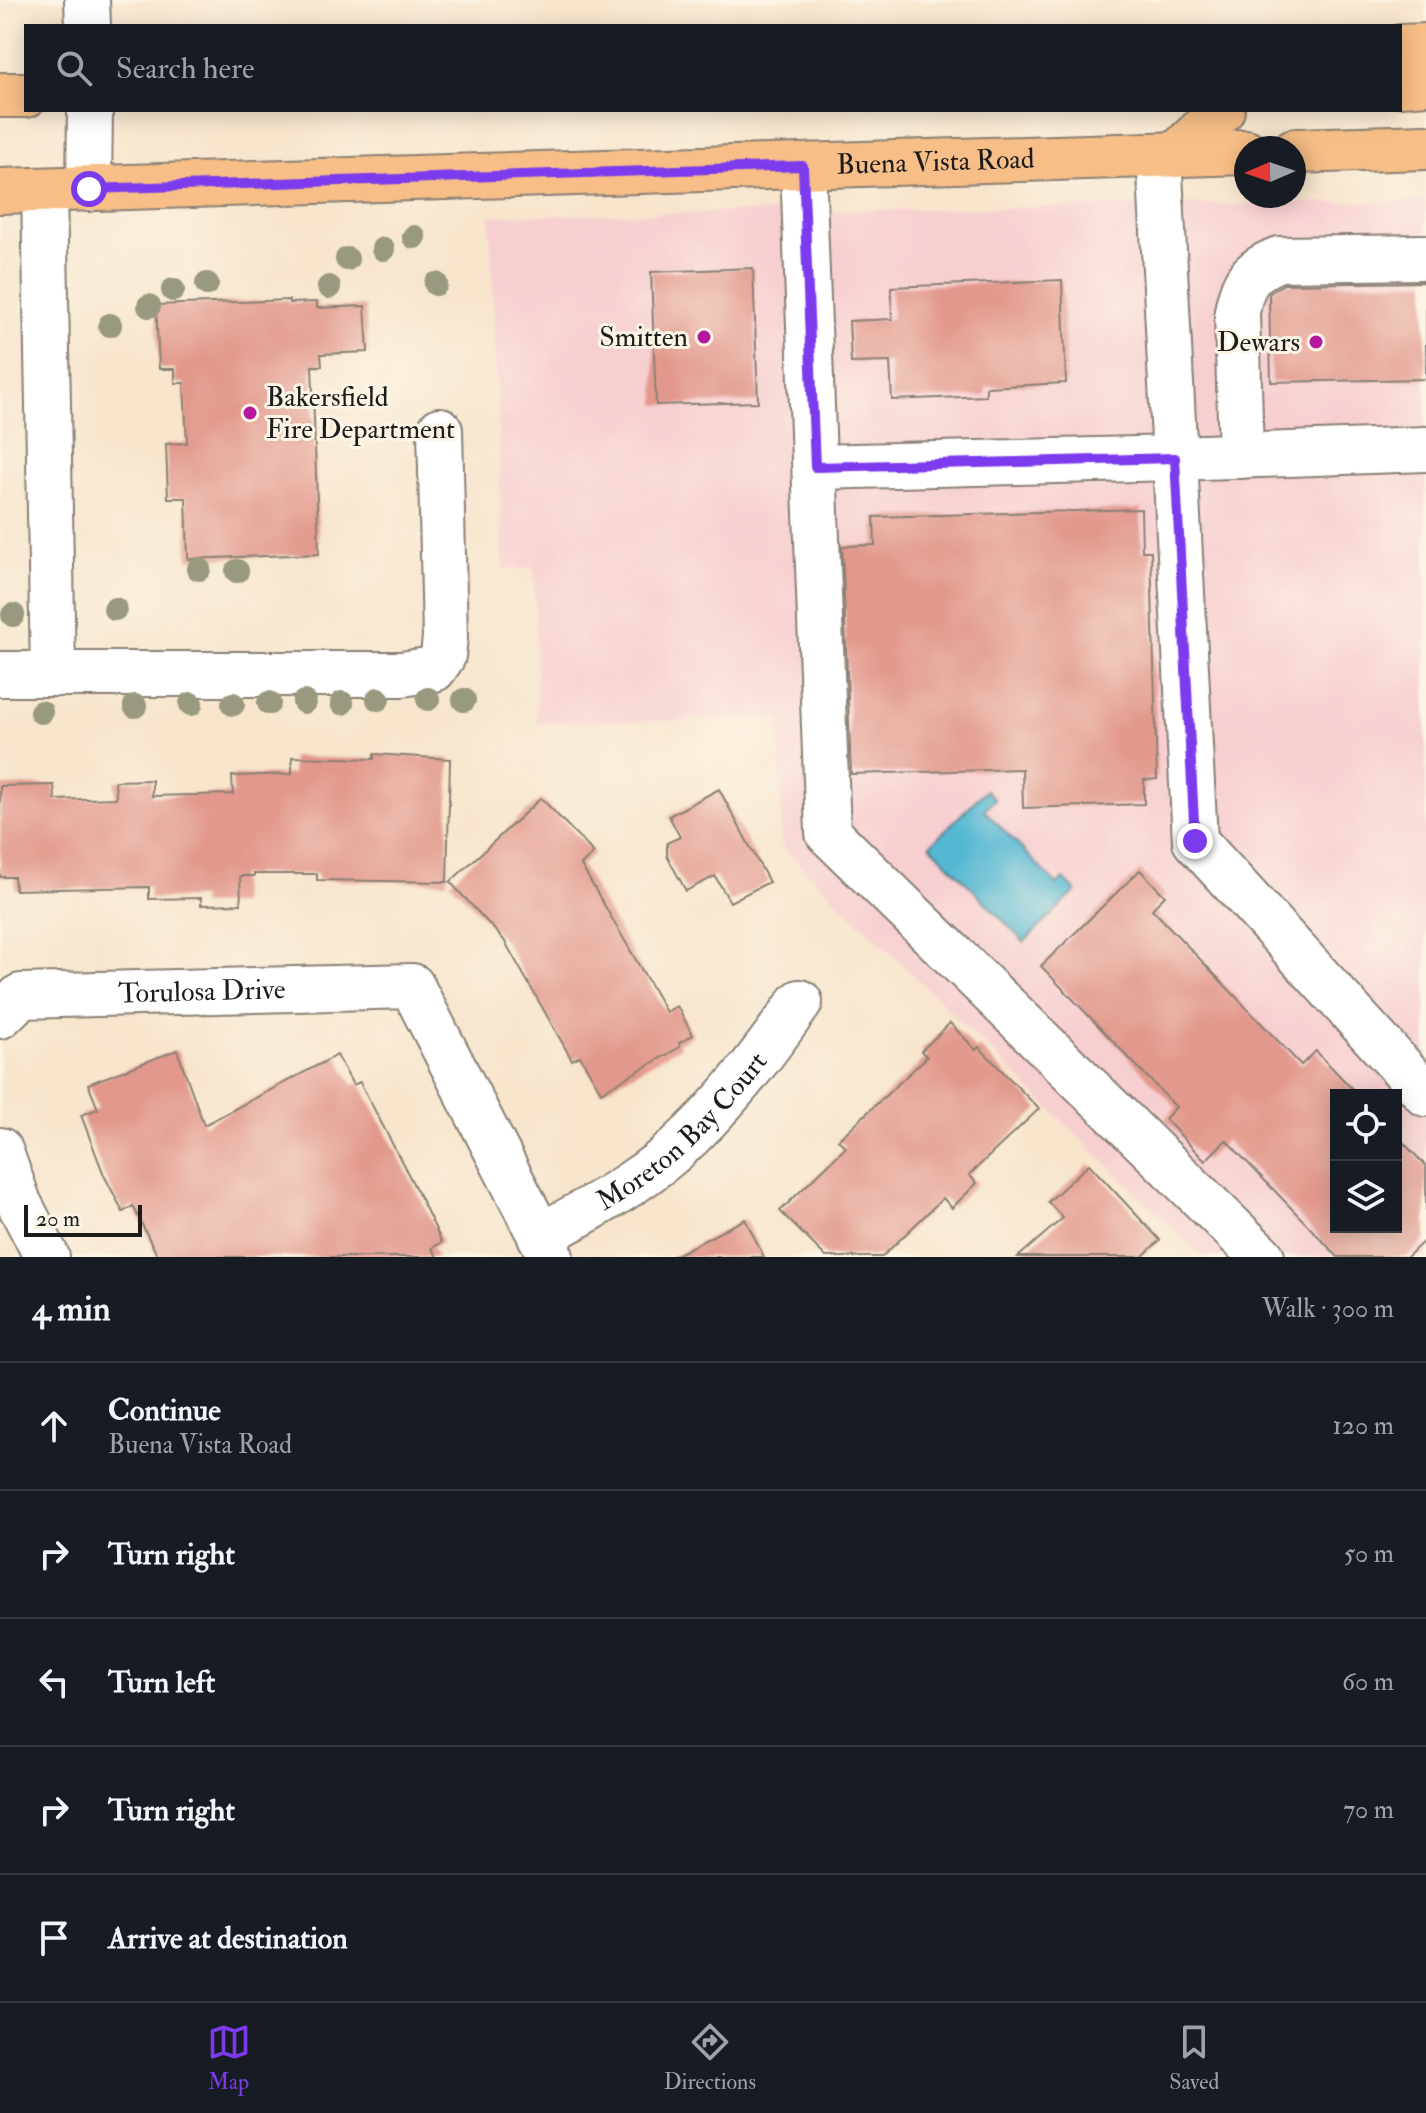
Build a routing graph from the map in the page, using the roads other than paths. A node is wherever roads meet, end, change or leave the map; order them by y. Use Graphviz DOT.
graph roads {
  1 [pos="87,0"];
  2 [pos="88,24"];
  3 [pos="1426,46"];
  4 [pos="1402,47"];
  5 [pos="1426,82"];
  6 [pos="1402,84"];
  7 [pos="0,95"];
  8 [pos="24,95"];
  9 [pos="90,112"];
  10 [pos="1220,112"];
  11 [pos="1426,147"];
  12 [pos="1306,151"];
  13 [pos="1234,152"];
  14 [pos="1167,155"];
  15 [pos="803,166"];
  16 [pos="1,183"];
  17 [pos="89,189"];
  18 [pos="44,190"];
  19 [pos="1426,257"];
  20 [pos="440,430"];
  21 [pos="1426,449"];
  22 [pos="1241,456"];
  23 [pos="1175,458"];
  24 [pos="815,467"];
  25 [pos="53,673"];
  26 [pos="0,674"];
  27 [pos="800,1002"];
  28 [pos="0,1016"];
  29 [pos="1426,1094"];
  30 [pos="0,1150"];
  31 [pos="546,1246"];
  32 [pos="47,1257"];
  33 [pos="1262,1257"];
  1 -- 2 [label="street"];
  3 -- 4 [label="main road"];
  5 -- 6 [label="main road"];
  7 -- 8 [label="main road"];
  9 -- 17 [label="street"];
  10 -- 14 [label="main road"];
  11 -- 12 [label="main road"];
  13 -- 14 [label="main road, Buena Vista Road"];
  14 -- 15 [label="main road, Buena Vista Road"];
  14 -- 23 [label="street"];
  15 -- 17 [label="main road, Buena Vista Road"];
  15 -- 24 [label="street"];
  16 -- 18 [label="main road, Buena Vista Road"];
  17 -- 18 [label="main road, Buena Vista Road"];
  18 -- 25 [label="street"];
  19 -- 22 [label="street"];
  20 -- 25 [label="street"];
  21 -- 22 [label="street"];
  22 -- 23 [label="street"];
  23 -- 24 [label="street"];
  23 -- 29 [label="street"];
  24 -- 33 [label="street"];
  25 -- 26 [label="street"];
  27 -- 31 [label="street, Moreton Bay Court"];
  28 -- 31 [label="street, Torulosa Drive"];
  30 -- 32 [label="street"];
}
